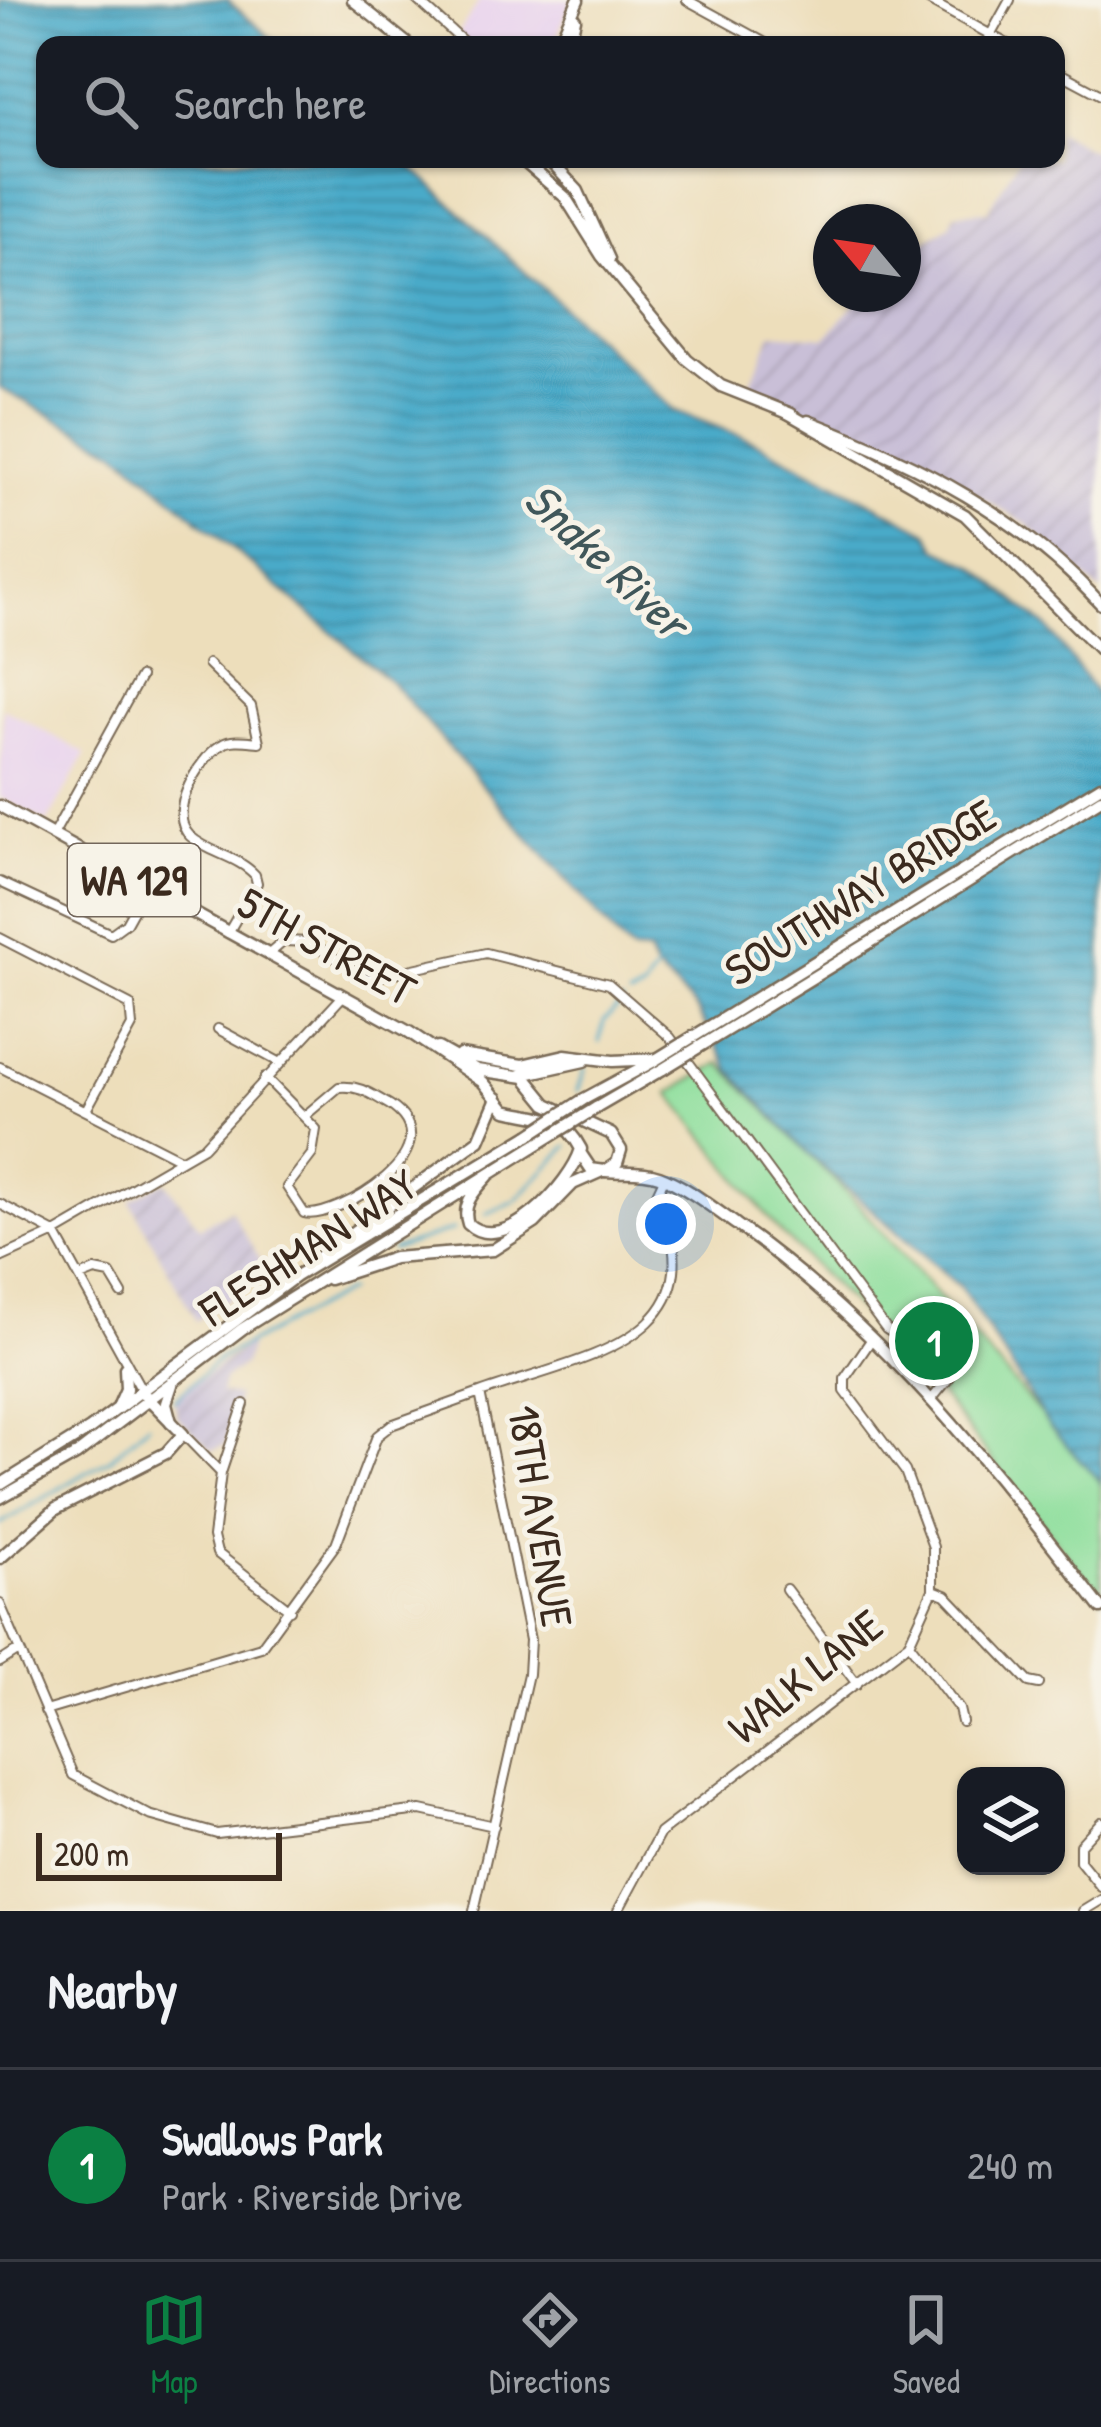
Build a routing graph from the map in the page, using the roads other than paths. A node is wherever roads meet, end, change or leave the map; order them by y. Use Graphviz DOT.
graph roads {
  1 [pos="353,0"];
  2 [pos="417,0"];
  3 [pos="579,0"];
  4 [pos="687,0"];
  5 [pos="928,0"];
  6 [pos="1010,0"];
  7 [pos="382,26"];
  8 [pos="990,35"];
  9 [pos="389,36"];
  10 [pos="397,36"];
  11 [pos="456,36"];
  12 [pos="562,36"];
  13 [pos="571,36"];
  14 [pos="753,36"];
  15 [pos="1065,76"];
  16 [pos="1101,95"];
  17 [pos="531,168"];
  18 [pos="556,168"];
  19 [pos="623,282"];
  20 [pos="786,412"];
  21 [pos="1101,604"];
  22 [pos="1101,651"];
  23 [pos="208,664"];
  24 [pos="140,677"];
  25 [pos="1101,786"];
  26 [pos="1101,799"];
  27 [pos="0,806"];
  28 [pos="53,835"];
  29 [pos="0,882"];
  30 [pos="146,887"];
  31 [pos="228,933"];
  32 [pos="0,938"];
  33 [pos="268,956"];
  34 [pos="342,997"];
  35 [pos="218,1029"];
  36 [pos="429,1045"];
  37 [pos="451,1053"];
  38 [pos="593,1059"];
  39 [pos="279,1062"];
  40 [pos="660,1064"];
  41 [pos="0,1067"];
  42 [pos="516,1075"];
  43 [pos="265,1077"];
  44 [pos="497,1095"];
  45 [pos="86,1110"];
  46 [pos="307,1114"];
  47 [pos="606,1132"];
  48 [pos="531,1141"];
  49 [pos="621,1150"];
  50 [pos="581,1151"];
  51 [pos="181,1160"];
  52 [pos="641,1171"];
  53 [pos="603,1172"];
  54 [pos="488,1176"];
  55 [pos="665,1178"];
  56 [pos="0,1204"];
  57 [pos="55,1233"];
  58 [pos="0,1258"];
  59 [pos="296,1276"];
  60 [pos="80,1277"];
  61 [pos="314,1284"];
  62 [pos="122,1294"];
  63 [pos="872,1338"];
  64 [pos="125,1368"];
  65 [pos="178,1377"];
  66 [pos="480,1393"];
  67 [pos="144,1395"];
  68 [pos="932,1401"];
  69 [pos="244,1404"];
  70 [pos="117,1407"];
  71 [pos="171,1422"];
  72 [pos="184,1434"];
  73 [pos="221,1473"];
  74 [pos="0,1485"];
  75 [pos="0,1498"];
  76 [pos="0,1558"];
  77 [pos="786,1589"];
  78 [pos="933,1590"];
  79 [pos="0,1604"];
  80 [pos="1101,1608"];
  81 [pos="290,1610"];
  82 [pos="909,1643"];
  83 [pos="20,1650"];
  84 [pos="0,1662"];
  85 [pos="857,1684"];
  86 [pos="1039,1684"];
  87 [pos="45,1711"];
  88 [pos="962,1722"];
  89 [pos="1101,1822"];
  90 [pos="494,1826"];
  91 [pos="1101,1887"];
  92 [pos="1101,1900"];
  93 [pos="474,1911"];
  94 [pos="618,1911"];
  95 [pos="1083,1911"];
  1 -- 7 [label="main road"];
  2 -- 11 [label="street"];
  3 -- 12 [label="main road"];
  3 -- 13 [label="main road"];
  4 -- 14 [label="street"];
  5 -- 8 [label="street"];
  6 -- 8 [label="street"];
  7 -- 9 [label="main road"];
  7 -- 10 [label="main road"];
  15 -- 16 [label="street"];
  17 -- 19 [label="main road"];
  18 -- 19 [label="main road"];
  19 -- 20 [label="main road"];
  20 -- 21 [label="main road"];
  20 -- 22 [label="main road"];
  23 -- 31 [label="street"];
  24 -- 28 [label="street"];
  25 -- 40 [label="main road, SOUTHWAY BRIDGE, bridge"];
  26 -- 40 [label="main road, SOUTHWAY BRIDGE, bridge"];
  27 -- 28 [label="main road, 5TH STREET / WA 129"];
  28 -- 30 [label="main road, 5TH STREET / WA 129"];
  29 -- 30 [label="street"];
  30 -- 31 [label="main road, 5TH STREET / WA 129"];
  31 -- 33 [label="main road, 5TH STREET / WA 129"];
  32 -- 45 [label="street"];
  33 -- 34 [label="main road, 5TH STREET / WA 129"];
  33 -- 68 [label="street"];
  34 -- 36 [label="main road, 5TH STREET / WA 129"];
  34 -- 39 [label="street"];
  35 -- 39 [label="street"];
  36 -- 37 [label="main road, 5TH STREET"];
  36 -- 44 [label="main road, 5TH STREET"];
  37 -- 38 [label="main road"];
  37 -- 42 [label="main road, 5TH STREET"];
  38 -- 40 [label="main road"];
  38 -- 42 [label="main road"];
  39 -- 43 [label="street"];
  40 -- 48 [label="main road, FLESHMAN WAY, bridge"];
  40 -- 48 [label="main road, FLESHMAN WAY, bridge"];
  41 -- 45 [label="street"];
  42 -- 44 [label="main road"];
  42 -- 47 [label="main road"];
  43 -- 46 [label="street"];
  43 -- 51 [label="street"];
  44 -- 50 [label="main road, 5TH STREET"];
  44 -- 59 [label="main road"];
  45 -- 51 [label="street"];
  46 -- 46 [label="street"];
  47 -- 49 [label="main road"];
  47 -- 50 [label="main road"];
  48 -- 54 [label="main road, FLESHMAN WAY"];
  48 -- 59 [label="main road, FLESHMAN WAY"];
  49 -- 52 [label="main road"];
  49 -- 53 [label="main road"];
  50 -- 53 [label="main road"];
  50 -- 54 [label="main road"];
  51 -- 57 [label="street"];
  52 -- 53 [label="main road"];
  52 -- 55 [label="main road"];
  53 -- 61 [label="main road"];
  54 -- 61 [label="main road, FLESHMAN WAY"];
  55 -- 63 [label="main road"];
  55 -- 66 [label="street, 18TH AVENUE"];
  56 -- 57 [label="street"];
  57 -- 58 [label="street"];
  57 -- 60 [label="street"];
  59 -- 67 [label="main road, FLESHMAN WAY"];
  60 -- 62 [label="street"];
  60 -- 64 [label="street"];
  61 -- 65 [label="main road, FLESHMAN WAY"];
  63 -- 68 [label="main road"];
  63 -- 78 [label="street, WALK LANE"];
  64 -- 67 [label="street"];
  64 -- 70 [label="main road"];
  65 -- 67 [label="main road, FLESHMAN WAY"];
  65 -- 71 [label="main road"];
  66 -- 81 [label="street"];
  66 -- 90 [label="street, 18TH AVENUE"];
  67 -- 70 [label="main road, FLESHMAN WAY"];
  67 -- 71 [label="main road"];
  67 -- 75 [label="main road, FLESHMAN WAY"];
  68 -- 80 [label="main road"];
  69 -- 73 [label="street"];
  70 -- 74 [label="main road, FLESHMAN WAY"];
  71 -- 72 [label="main road"];
  72 -- 73 [label="street"];
  72 -- 76 [label="main road"];
  73 -- 81 [label="street"];
  77 -- 85 [label="street"];
  78 -- 82 [label="street, WALK LANE"];
  78 -- 86 [label="street"];
  79 -- 83 [label="street"];
  81 -- 87 [label="street"];
  82 -- 85 [label="street, WALK LANE"];
  82 -- 88 [label="street"];
  83 -- 84 [label="street"];
  83 -- 87 [label="street"];
  85 -- 94 [label="street, WALK LANE"];
  87 -- 90 [label="street"];
  89 -- 91 [label="street"];
  90 -- 93 [label="street, 18TH AVENUE"];
  92 -- 95 [label="street"];
}
